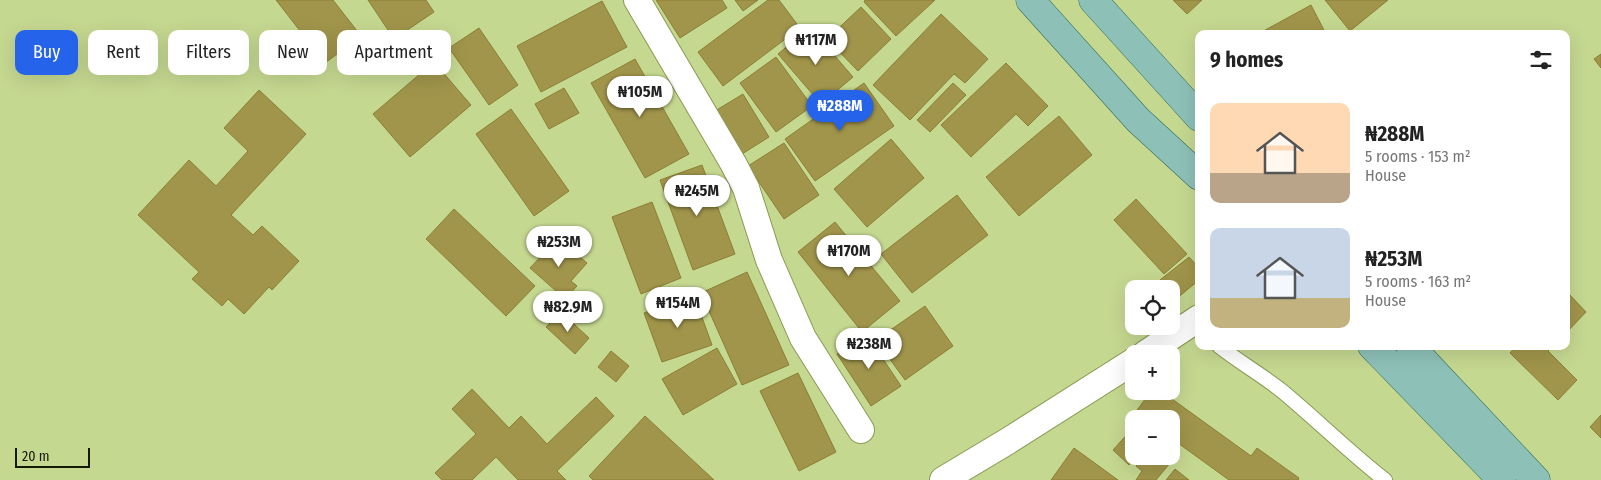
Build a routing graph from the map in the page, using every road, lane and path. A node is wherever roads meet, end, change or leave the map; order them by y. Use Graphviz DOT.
graph roads {
  1 [pos="637,0"];
  2 [pos="1030,0"];
  3 [pos="1093,0"];
  4 [pos="1195,113"];
  5 [pos="1195,172"];
  6 [pos="1195,326"];
  7 [pos="1161,345"];
  8 [pos="1223,350"];
  9 [pos="1376,350"];
  10 [pos="1414,350"];
  11 [pos="1125,367"];
  12 [pos="861,430"];
  13 [pos="943,480"];
  14 [pos="1385,480"];
  15 [pos="1502,480"];
  16 [pos="1536,480"];
  1 -- 12 [label="street"];
  2 -- 5 [label="main road"];
  3 -- 4 [label="main road"];
  6 -- 7 [label="street"];
  8 -- 14 [label="lane"];
  9 -- 15 [label="main road"];
  10 -- 16 [label="main road"];
  11 -- 13 [label="street"];
}
